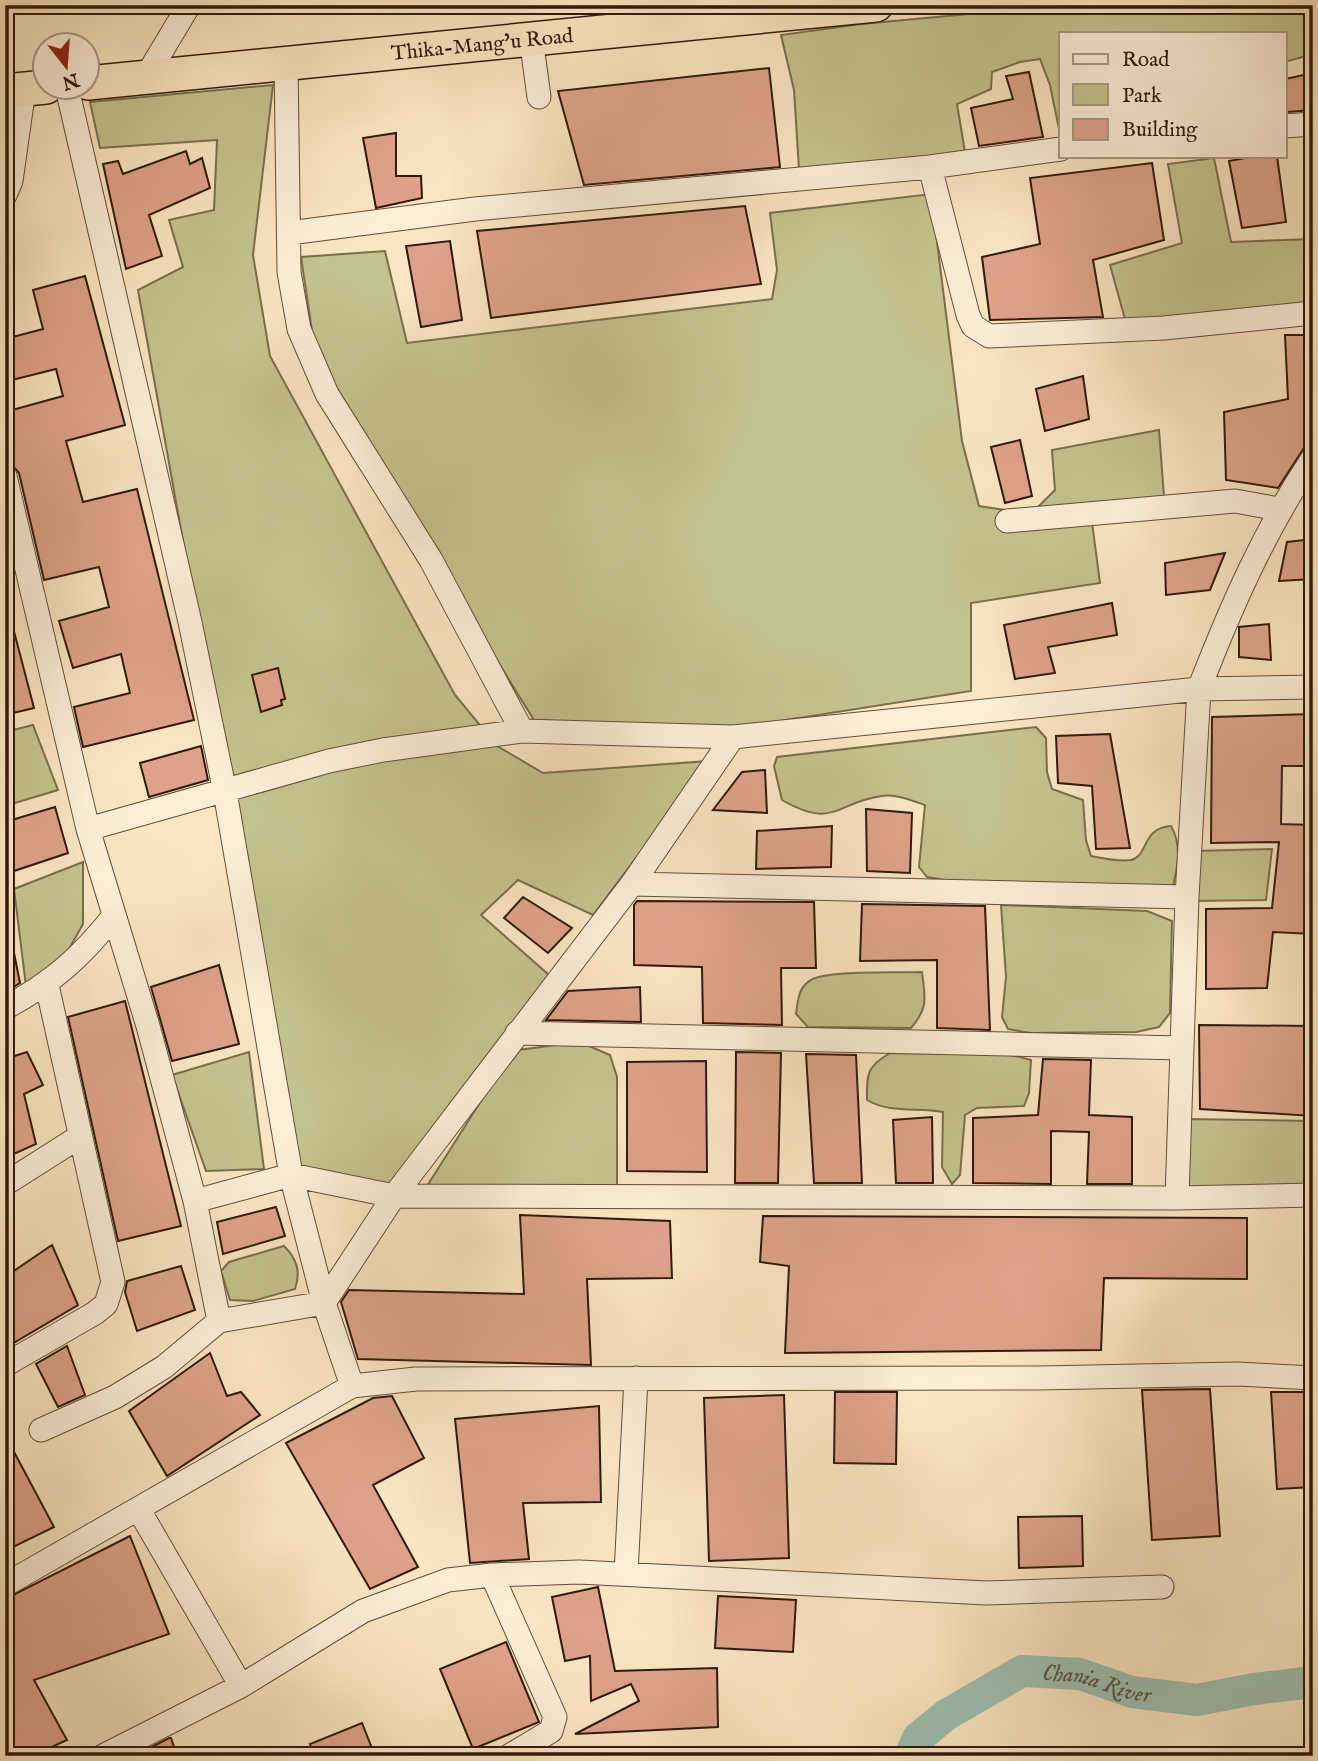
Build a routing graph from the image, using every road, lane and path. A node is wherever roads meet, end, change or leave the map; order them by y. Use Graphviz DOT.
graph roads {
  1 [pos="189,5"];
  2 [pos="876,5"];
  3 [pos="868,6"];
  4 [pos="788,9"];
  5 [pos="736,11"];
  6 [pos="531,38"];
  7 [pos="286,65"];
  8 [pos="146,77"];
  9 [pos="102,82"];
  10 [pos="25,89"];
  11 [pos="539,97"];
  12 [pos="70,102"];
  13 [pos="1313,124"];
  14 [pos="1286,126"];
  15 [pos="1059,149"];
  16 [pos="930,167"];
  17 [pos="5,195"];
  18 [pos="289,233"];
  19 [pos="1313,313"];
  20 [pos="1313,458"];
  21 [pos="5,476"];
  22 [pos="1279,509"];
  23 [pos="1007,521"];
  24 [pos="1313,687"];
  25 [pos="1199,688"];
  26 [pos="522,731"];
  27 [pos="733,737"];
  28 [pos="225,792"];
  29 [pos="88,829"];
  30 [pos="632,884"];
  31 [pos="1187,897"];
  32 [pos="113,916"];
  33 [pos="47,985"];
  34 [pos="5,1008"];
  35 [pos="517,1033"];
  36 [pos="1182,1048"];
  37 [pos="79,1137"];
  38 [pos="291,1175"];
  39 [pos="5,1184"];
  40 [pos="1313,1195"];
  41 [pos="394,1196"];
  42 [pos="1177,1198"];
  43 [pos="195,1201"];
  44 [pos="324,1303"];
  45 [pos="219,1321"];
  46 [pos="5,1365"];
  47 [pos="636,1378"];
  48 [pos="1313,1378"];
  49 [pos="352,1386"];
  50 [pos="41,1430"];
  51 [pos="139,1510"];
  52 [pos="626,1574"];
  53 [pos="492,1575"];
  54 [pos="5,1585"];
  55 [pos="1162,1587"];
  56 [pos="242,1686"];
  57 [pos="103,1756"];
  58 [pos="509,1756"];
  1 -- 8 [label="street"];
  2 -- 3 [label="highway, Thika-Mang'u Road"];
  3 -- 4 [label="highway, Thika-Mang'u Road"];
  4 -- 5 [label="highway, Thika-Mang'u Road"];
  5 -- 6 [label="highway, Thika-Mang'u Road"];
  6 -- 7 [label="highway, Thika-Mang'u Road"];
  6 -- 11 [label="street"];
  7 -- 8 [label="highway, Thika-Mang'u Road"];
  7 -- 18 [label="street"];
  8 -- 9 [label="highway, Thika-Mang'u Road"];
  10 -- 17 [label="street"];
  12 -- 28 [label="street"];
  13 -- 14 [label="street"];
  15 -- 16 [label="street"];
  16 -- 18 [label="street"];
  16 -- 19 [label="street"];
  18 -- 26 [label="street"];
  20 -- 22 [label="street"];
  21 -- 29 [label="street"];
  22 -- 23 [label="street"];
  22 -- 25 [label="street"];
  24 -- 25 [label="street"];
  25 -- 27 [label="street"];
  25 -- 31 [label="street"];
  26 -- 27 [label="street"];
  26 -- 28 [label="street"];
  27 -- 30 [label="street"];
  28 -- 29 [label="street"];
  28 -- 38 [label="street"];
  29 -- 32 [label="street"];
  30 -- 31 [label="street"];
  30 -- 35 [label="street"];
  31 -- 36 [label="street"];
  32 -- 33 [label="street"];
  32 -- 43 [label="street"];
  33 -- 34 [label="street"];
  33 -- 37 [label="street"];
  35 -- 36 [label="street"];
  35 -- 41 [label="street"];
  36 -- 42 [label="street"];
  37 -- 39 [label="street"];
  37 -- 46 [label="street"];
  38 -- 41 [label="street"];
  38 -- 43 [label="street"];
  38 -- 44 [label="street"];
  40 -- 42 [label="street"];
  41 -- 42 [label="street"];
  41 -- 44 [label="street"];
  43 -- 45 [label="street"];
  44 -- 45 [label="street"];
  44 -- 49 [label="street"];
  45 -- 50 [label="street"];
  47 -- 48 [label="street"];
  47 -- 49 [label="street"];
  47 -- 52 [label="street"];
  49 -- 51 [label="street"];
  51 -- 54 [label="street"];
  51 -- 56 [label="street"];
  52 -- 53 [label="street"];
  52 -- 55 [label="street"];
  53 -- 56 [label="street"];
  53 -- 58 [label="street"];
  56 -- 57 [label="street"];
}
